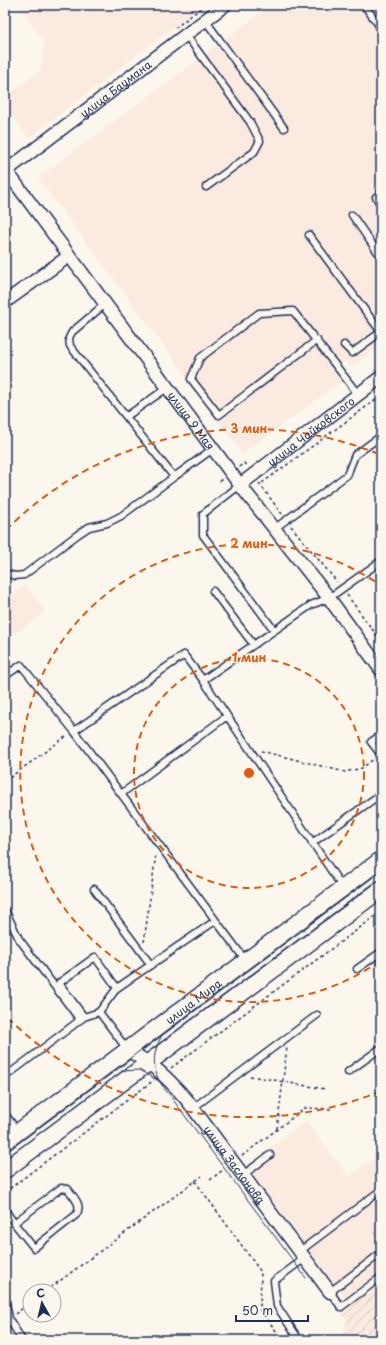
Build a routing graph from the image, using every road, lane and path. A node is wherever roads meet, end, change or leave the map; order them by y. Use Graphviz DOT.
graph roads {
  1 [pos="225,5"];
  2 [pos="364,5"];
  3 [pos="205,20"];
  4 [pos="381,28"];
  5 [pos="186,35"];
  6 [pos="284,128"];
  7 [pos="6,170"];
  8 [pos="206,187"];
  9 [pos="381,193"];
  10 [pos="381,205"];
  11 [pos="352,215"];
  12 [pos="309,235"];
  13 [pos="69,256"];
  14 [pos="381,257"];
  15 [pos="5,302"];
  16 [pos="105,304"];
  17 [pos="381,332"];
  18 [pos="317,340"];
  19 [pos="344,345"];
  20 [pos="381,377"];
  21 [pos="167,388"];
  22 [pos="358,394"];
  23 [pos="381,396"];
  24 [pos="127,416"];
  25 [pos="381,436"];
  26 [pos="214,448"];
  27 [pos="174,478"];
  28 [pos="240,484"];
  29 [pos="286,520"];
  30 [pos="274,529"];
  31 [pos="381,561"];
  32 [pos="5,573"];
  33 [pos="342,588"];
  34 [pos="213,591"];
  35 [pos="328,598"];
  36 [pos="274,630"];
  37 [pos="381,642"];
  38 [pos="253,644"];
  39 [pos="381,670"];
  40 [pos="5,676"];
  41 [pos="203,680"];
  42 [pos="226,716"];
  43 [pos="74,730"];
  44 [pos="381,734"];
  45 [pos="248,747"];
  46 [pos="380,755"];
  47 [pos="5,781"];
  48 [pos="121,794"];
  49 [pos="381,794"];
  50 [pos="312,843"];
  51 [pos="158,844"];
  52 [pos="381,860"];
  53 [pos="343,888"];
  54 [pos="94,889"];
  55 [pos="381,889"];
  56 [pos="5,910"];
  57 [pos="381,912"];
  58 [pos="214,921"];
  59 [pos="381,952"];
  60 [pos="142,953"];
  61 [pos="246,961"];
  62 [pos="151,964"];
  63 [pos="357,969"];
  64 [pos="118,988"];
  65 [pos="99,1012"];
  66 [pos="317,1015"];
  67 [pos="82,1018"];
  68 [pos="288,1037"];
  69 [pos="381,1048"];
  70 [pos="128,1050"];
  71 [pos="149,1062"];
  72 [pos="169,1069"];
  73 [pos="348,1072"];
  74 [pos="239,1074"];
  75 [pos="5,1076"];
  76 [pos="154,1080"];
  77 [pos="283,1082"];
  78 [pos="325,1089"];
  79 [pos="193,1108"];
  80 [pos="332,1108"];
  81 [pos="5,1114"];
  82 [pos="277,1129"];
  83 [pos="18,1132"];
  84 [pos="5,1142"];
  85 [pos="270,1155"];
  86 [pos="233,1162"];
  87 [pos="5,1170"];
  88 [pos="243,1175"];
  89 [pos="202,1176"];
  90 [pos="210,1180"];
  91 [pos="195,1181"];
  92 [pos="381,1190"];
  93 [pos="5,1192"];
  94 [pos="5,1210"];
  95 [pos="14,1223"];
  96 [pos="381,1253"];
  97 [pos="302,1254"];
  98 [pos="381,1277"];
  99 [pos="57,1283"];
  100 [pos="330,1292"];
  101 [pos="6,1303"];
  102 [pos="22,1309"];
  103 [pos="9,1319"];
  104 [pos="22,1340"];
  105 [pos="283,1340"];
  106 [pos="299,1340"];
  1 -- 3 [label="street, улица Баумана"];
  2 -- 4 [label="lane"];
  3 -- 5 [label="street, улица Баумана"];
  3 -- 6 [label="lane"];
  5 -- 7 [label="street, улица Баумана"];
  5 -- 8 [label="lane"];
  7 -- 13 [label="street, улица 9 Мая"];
  9 -- 10 [label="lane"];
  11 -- 14 [label="lane"];
  12 -- 17 [label="lane"];
  13 -- 15 [label="street"];
  13 -- 16 [label="street, улица 9 Мая"];
  16 -- 21 [label="street, улица 9 Мая"];
  16 -- 24 [label="lane"];
  17 -- 19 [label="lane"];
  18 -- 18 [label="lane"];
  18 -- 22 [label="lane"];
  20 -- 22 [label="street, улица Чайковского"];
  21 -- 24 [label="lane"];
  21 -- 26 [label="street, улица 9 Мая"];
  22 -- 28 [label="street, улица Чайковского"];
  23 -- 29 [label="path"];
  24 -- 27 [label="lane"];
  25 -- 29 [label="lane"];
  26 -- 27 [label="lane"];
  26 -- 28 [label="street, улица 9 Мая"];
  27 -- 32 [label="lane"];
  28 -- 30 [label="street, улица 9 Мая"];
  28 -- 36 [label="lane"];
  29 -- 30 [label="lane"];
  29 -- 33 [label="path"];
  30 -- 35 [label="street, улица 9 Мая"];
  31 -- 33 [label="lane"];
  33 -- 35 [label="lane"];
  33 -- 37 [label="path"];
  34 -- 38 [label="lane"];
  35 -- 36 [label="lane"];
  35 -- 39 [label="street, улица 9 Мая"];
  36 -- 38 [label="lane"];
  38 -- 41 [label="lane"];
  40 -- 43 [label="lane"];
  41 -- 42 [label="lane"];
  41 -- 43 [label="lane"];
  42 -- 45 [label="lane"];
  42 -- 48 [label="lane"];
  43 -- 47 [label="path"];
  43 -- 48 [label="lane"];
  44 -- 46 [label="lane"];
  45 -- 46 [label="path"];
  45 -- 50 [label="lane"];
  48 -- 51 [label="lane"];
  49 -- 50 [label="lane"];
  50 -- 53 [label="lane"];
  51 -- 58 [label="lane"];
  51 -- 60 [label="path"];
  52 -- 53 [label="main road, улица Мира"];
  53 -- 61 [label="main road, улица Мира"];
  54 -- 60 [label="lane"];
  55 -- 71 [label="main road, улица Мира"];
  56 -- 67 [label="lane"];
  57 -- 72 [label="path"];
  58 -- 61 [label="lane"];
  58 -- 62 [label="lane"];
  59 -- 63 [label="lane"];
  60 -- 62 [label="lane"];
  61 -- 70 [label="main road, улица Мира"];
  62 -- 64 [label="lane"];
  64 -- 65 [label="lane"];
  64 -- 67 [label="lane"];
  65 -- 67 [label="lane"];
  65 -- 70 [label="lane"];
  66 -- 68 [label="lane"];
  67 -- 75 [label="lane"];
  68 -- 74 [label="lane"];
  68 -- 77 [label="path"];
  69 -- 73 [label="lane"];
  70 -- 71 [label="street, улица Заслонова"];
  70 -- 83 [label="main road, улица Мира"];
  71 -- 79 [label="street, улица Заслонова"];
  71 -- 87 [label="main road, улица Мира"];
  74 -- 77 [label="path"];
  74 -- 79 [label="lane"];
  76 -- 93 [label="path"];
  77 -- 78 [label="path"];
  77 -- 82 [label="path"];
  79 -- 86 [label="street, улица Заслонова"];
  80 -- 82 [label="path"];
  81 -- 83 [label="lane"];
  82 -- 86 [label="path"];
  83 -- 84 [label="main road, улица Мира"];
  85 -- 88 [label="lane"];
  86 -- 88 [label="street, улица Заслонова"];
  86 -- 90 [label="path"];
  88 -- 97 [label="street, улица Заслонова"];
  89 -- 91 [label="path"];
  91 -- 99 [label="path"];
  91 -- 105 [label="path"];
  92 -- 97 [label="lane"];
  94 -- 95 [label="lane"];
  95 -- 95 [label="lane"];
  96 -- 100 [label="lane"];
  97 -- 100 [label="street, улица Заслонова"];
  97 -- 106 [label="lane"];
  98 -- 100 [label="lane"];
  101 -- 103 [label="lane"];
  102 -- 103 [label="path"];
  103 -- 104 [label="lane"];
}
